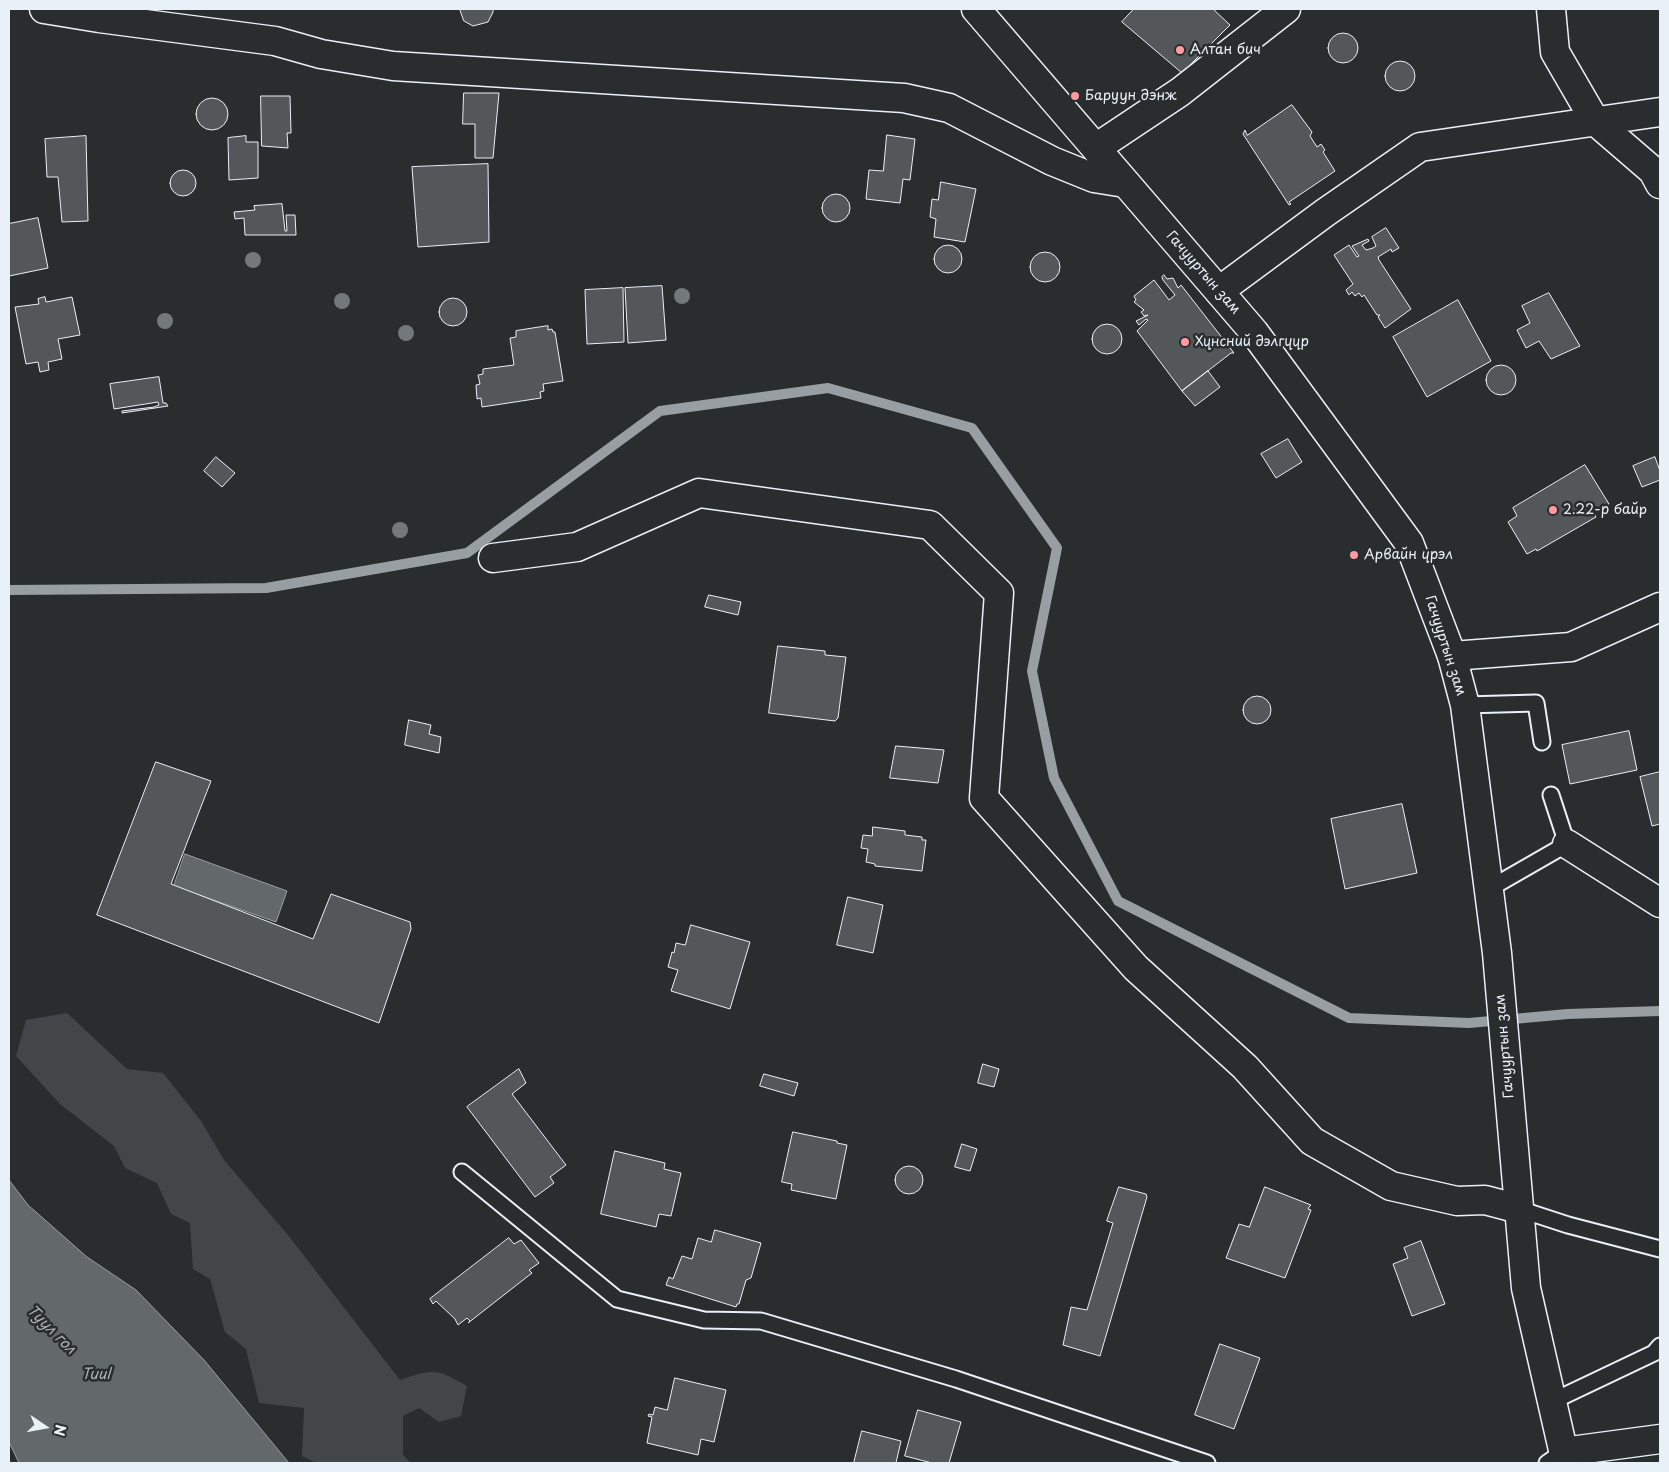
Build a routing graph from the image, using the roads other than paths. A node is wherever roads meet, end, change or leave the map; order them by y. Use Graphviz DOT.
graph roads {
  1 [pos="44,9"];
  2 [pos="976,9"];
  3 [pos="1286,9"];
  4 [pos="1551,9"];
  5 [pos="1562,9"];
  6 [pos="1555,52"];
  7 [pos="1660,112"];
  8 [pos="1595,121"];
  9 [pos="1096,148"];
  10 [pos="1125,183"];
  11 [pos="1660,184"];
  12 [pos="1219,291"];
  13 [pos="493,558"];
  14 [pos="1660,606"];
  15 [pos="1452,656"];
  16 [pos="1464,705"];
  17 [pos="1542,742"];
  18 [pos="1551,796"];
  19 [pos="1567,844"];
  20 [pos="1487,890"];
  21 [pos="1660,903"];
  22 [pos="462,1172"];
  23 [pos="1519,1209"];
  24 [pos="1660,1249"];
  25 [pos="1660,1346"];
  26 [pos="1551,1402"];
  27 [pos="1660,1438"];
  28 [pos="1559,1459"];
  29 [pos="1207,1463"];
  1 -- 10 [label="street"];
  2 -- 9 [label="street, Гачууртын зам"];
  3 -- 9 [label="street"];
  4 -- 6 [label="street"];
  5 -- 6 [label="street"];
  6 -- 8 [label="street"];
  7 -- 8 [label="street"];
  8 -- 11 [label="street"];
  8 -- 12 [label="street"];
  9 -- 10 [label="street, Гачууртын зам"];
  10 -- 12 [label="street, Гачууртын зам"];
  12 -- 15 [label="street, Гачууртын зам"];
  13 -- 23 [label="street"];
  14 -- 15 [label="street"];
  15 -- 16 [label="street, Гачууртын зам"];
  16 -- 17 [label="lane"];
  16 -- 20 [label="street, Гачууртын зам"];
  18 -- 19 [label="lane"];
  19 -- 20 [label="lane"];
  19 -- 21 [label="street"];
  20 -- 23 [label="street, Гачууртын зам"];
  22 -- 29 [label="lane"];
  23 -- 24 [label="lane"];
  23 -- 26 [label="street, Гачууртын зам"];
  25 -- 26 [label="lane"];
  26 -- 28 [label="street, Гачууртын зам"];
  27 -- 28 [label="street"];
}
